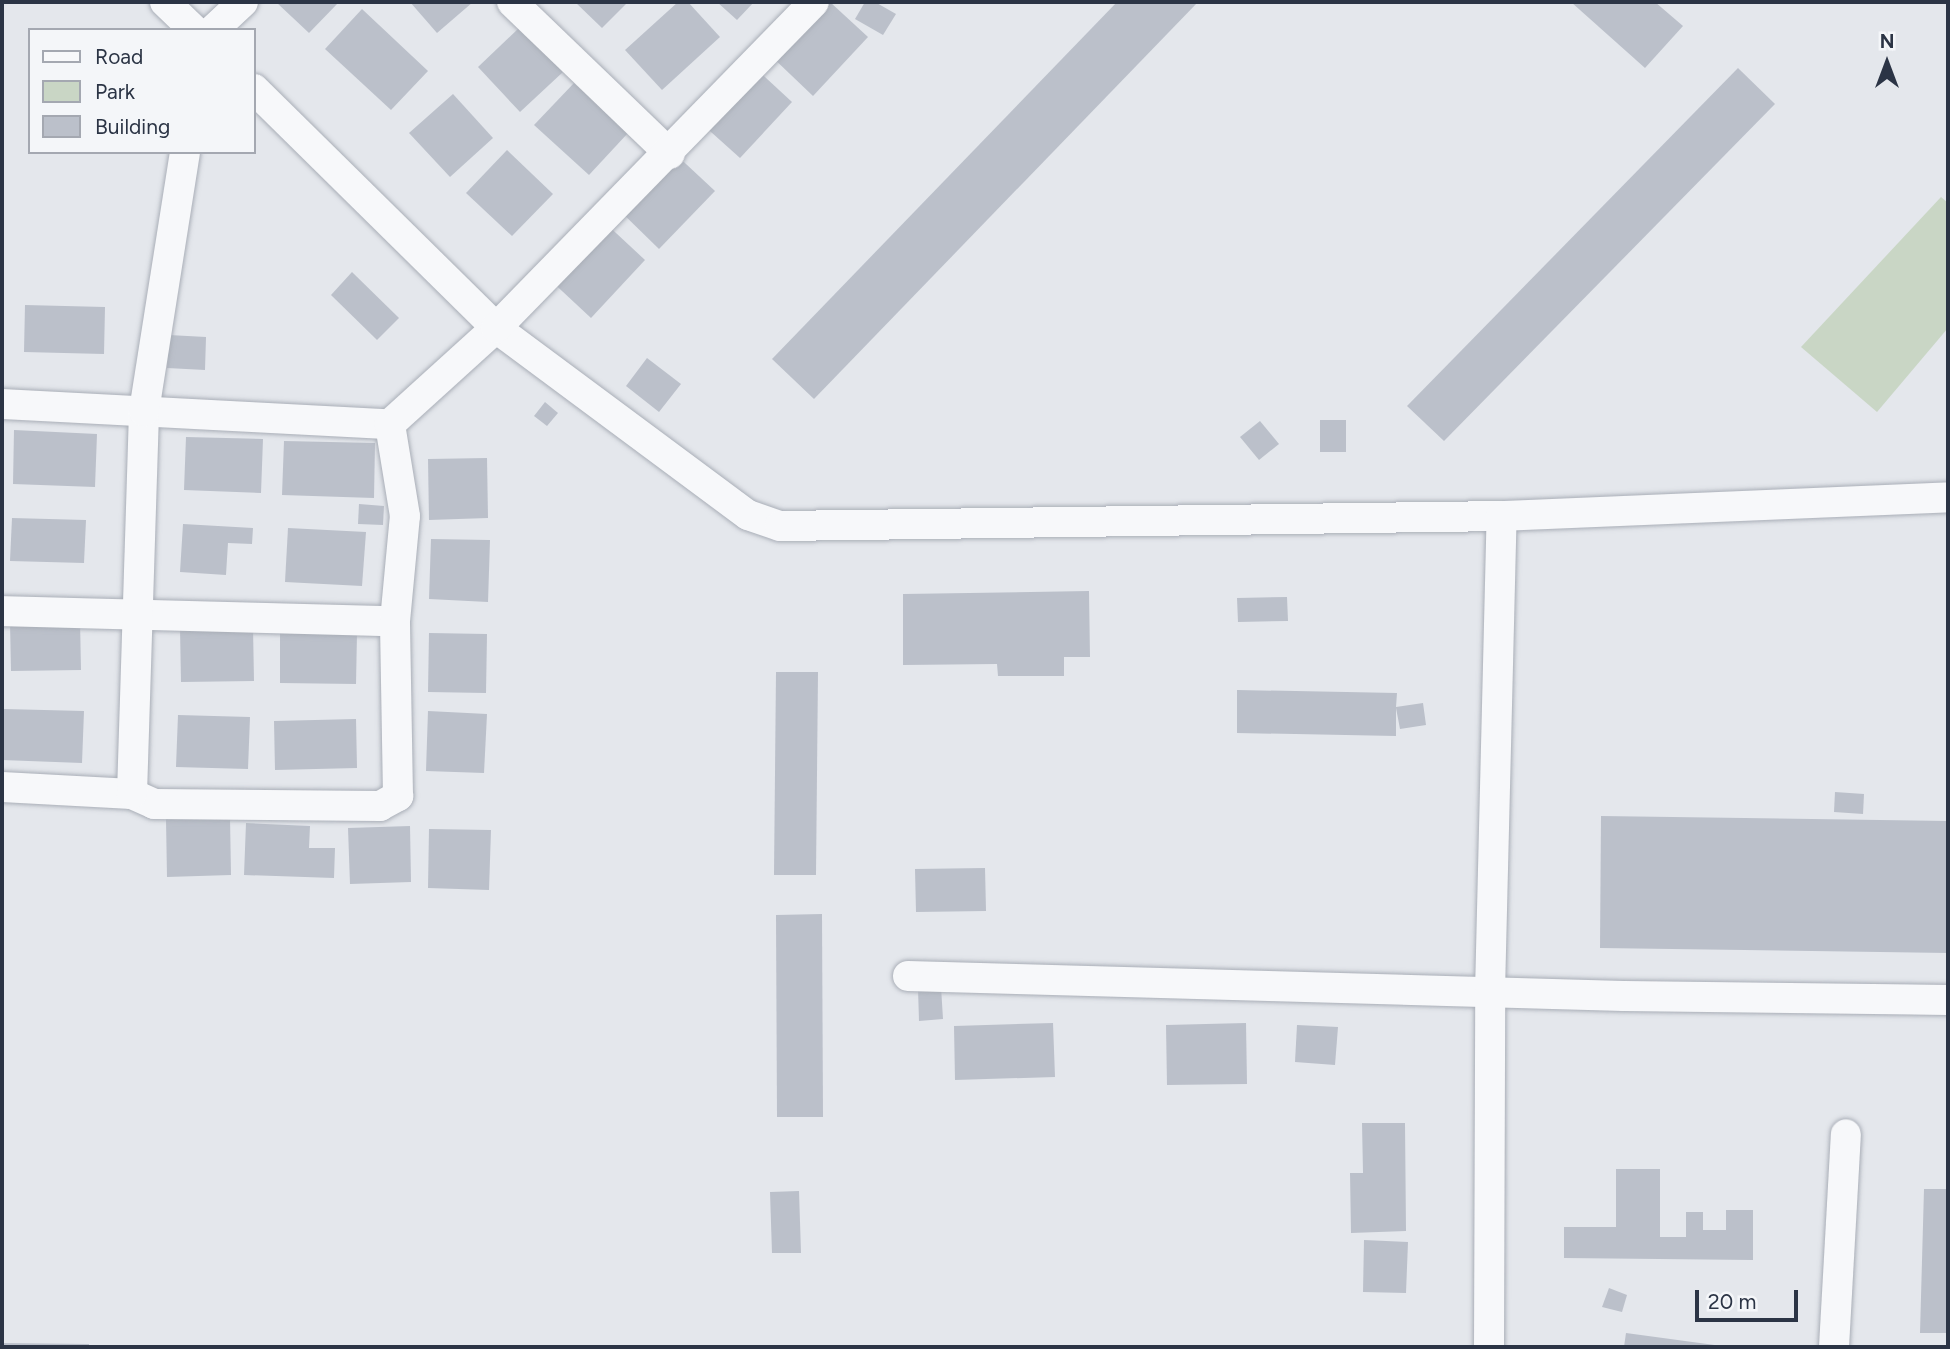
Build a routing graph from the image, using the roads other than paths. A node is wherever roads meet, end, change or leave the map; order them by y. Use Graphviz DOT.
graph roads {
  1 [pos="165,2"];
  2 [pos="243,2"];
  3 [pos="814,2"];
  4 [pos="521,5"];
  5 [pos="192,28"];
  6 [pos="215,28"];
  7 [pos="256,91"];
  8 [pos="670,153"];
  9 [pos="185,154"];
  10 [pos="496,328"];
  11 [pos="2,404"];
  12 [pos="144,411"];
  13 [pos="390,424"];
  14 [pos="1948,497"];
  15 [pos="1502,516"];
  16 [pos="2,611"];
  17 [pos="136,616"];
  18 [pos="395,621"];
  19 [pos="2,787"];
  20 [pos="131,794"];
  21 [pos="908,976"];
  22 [pos="1490,992"];
  23 [pos="1948,1000"];
  24 [pos="1846,1134"];
  25 [pos="1489,1347"];
  26 [pos="1834,1347"];
  1 -- 5 [label="street"];
  2 -- 6 [label="street"];
  3 -- 8 [label="street"];
  4 -- 8 [label="street"];
  7 -- 10 [label="street"];
  8 -- 10 [label="street"];
  9 -- 12 [label="street"];
  10 -- 13 [label="street"];
  10 -- 15 [label="street"];
  11 -- 12 [label="street"];
  12 -- 13 [label="street"];
  12 -- 17 [label="street"];
  13 -- 18 [label="street"];
  14 -- 15 [label="street"];
  15 -- 22 [label="street"];
  16 -- 17 [label="street"];
  17 -- 18 [label="street"];
  17 -- 20 [label="street"];
  18 -- 20 [label="street"];
  19 -- 20 [label="street"];
  21 -- 22 [label="street"];
  22 -- 23 [label="street"];
  22 -- 25 [label="street"];
  24 -- 26 [label="street"];
}
